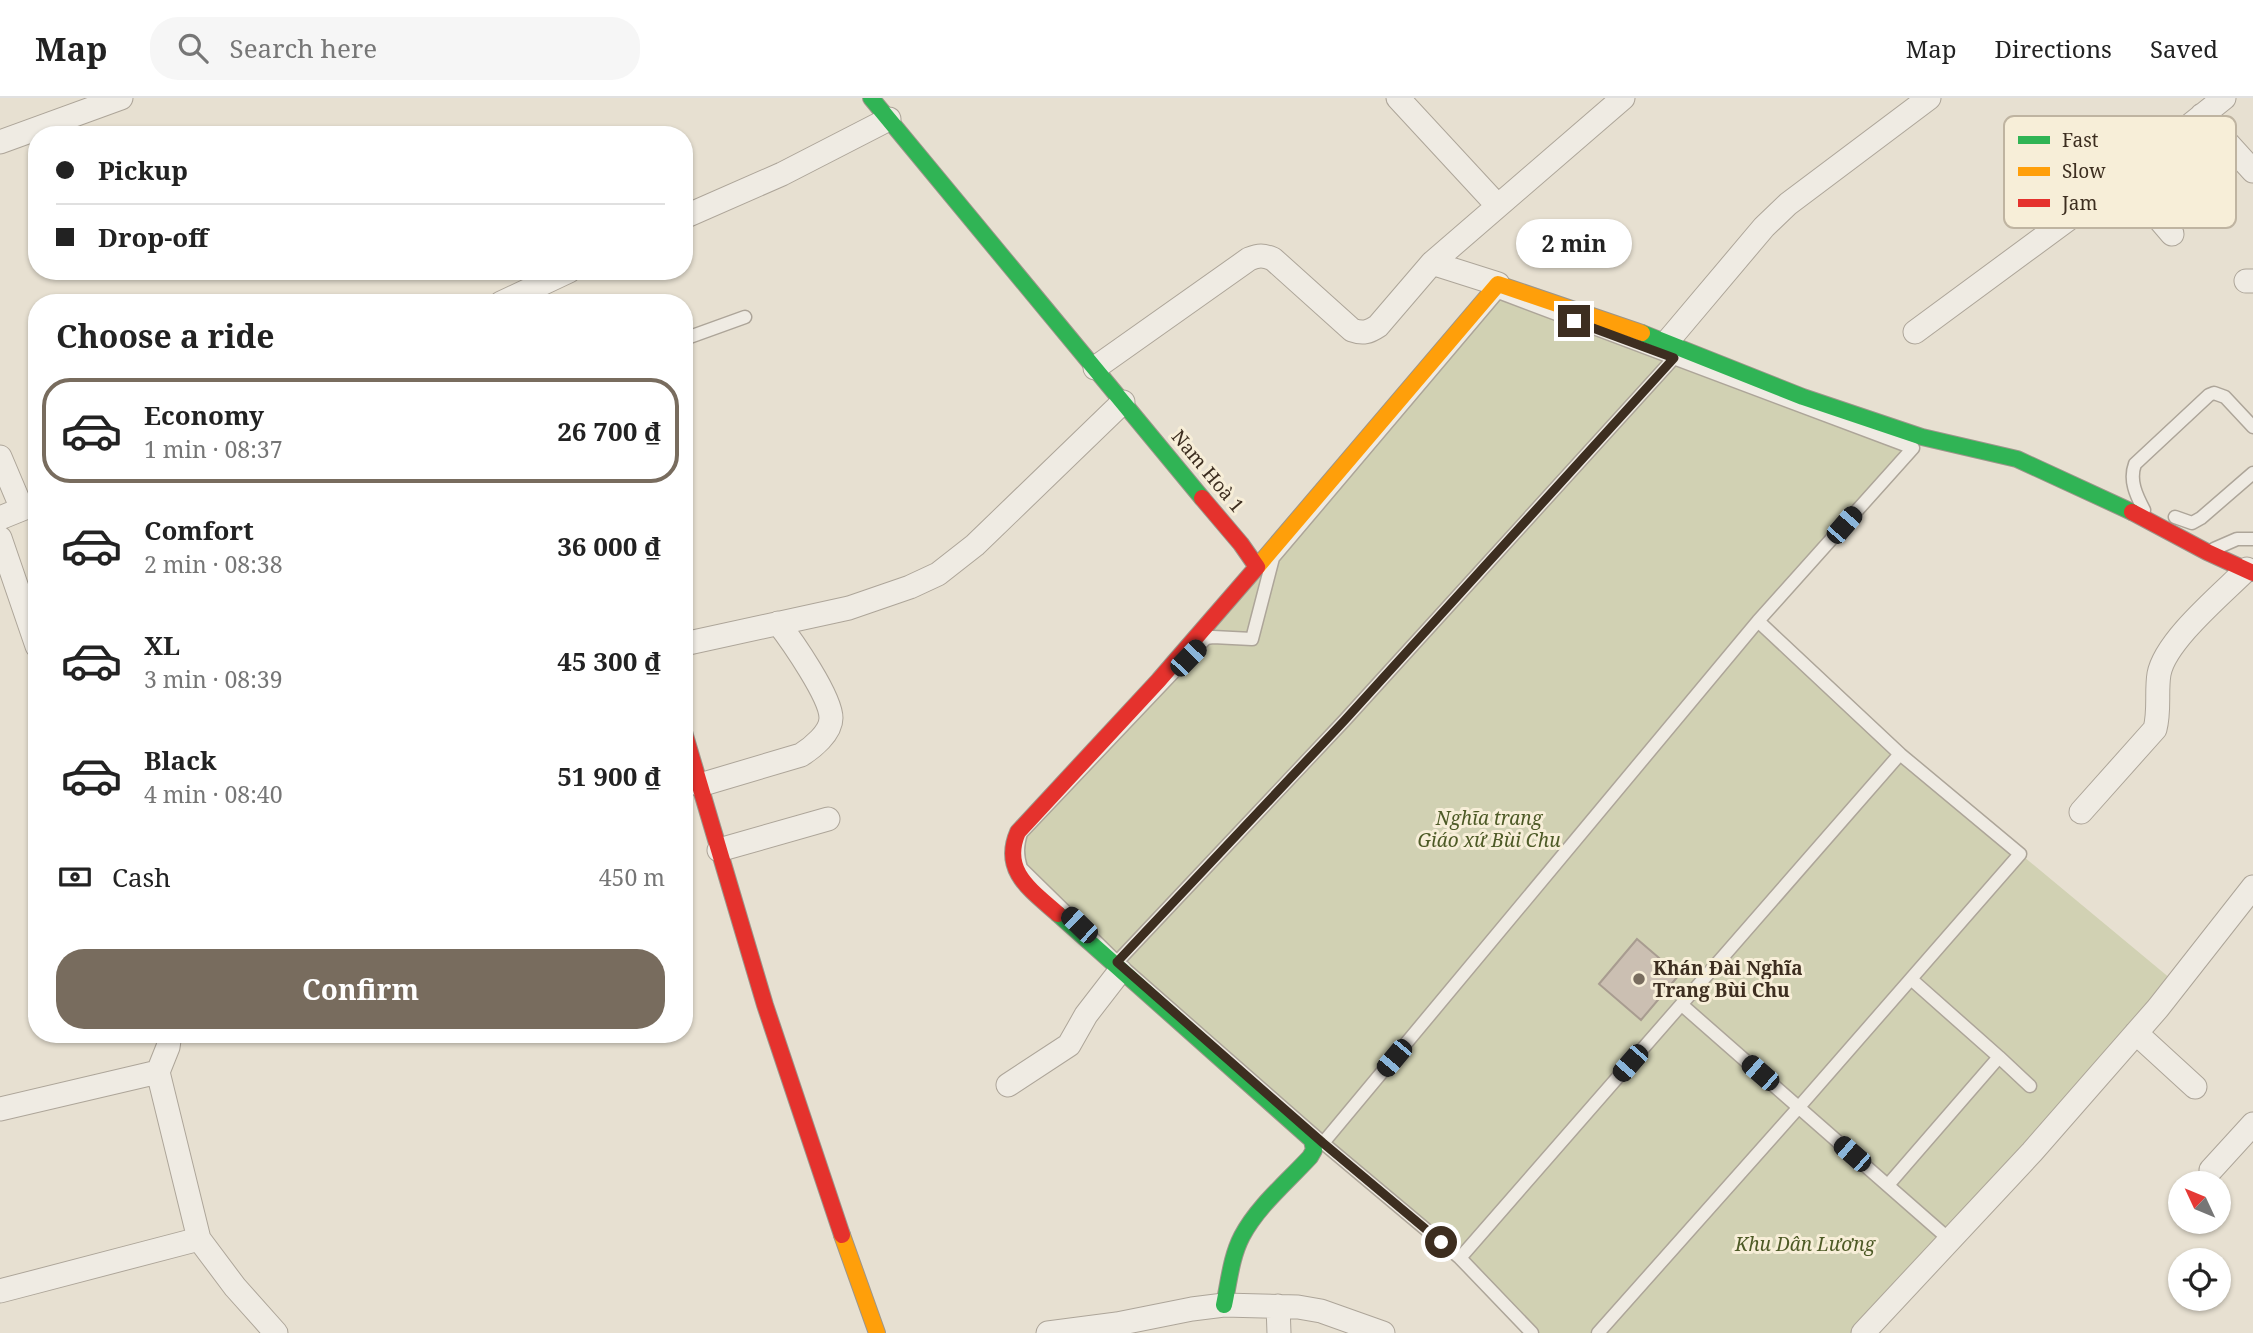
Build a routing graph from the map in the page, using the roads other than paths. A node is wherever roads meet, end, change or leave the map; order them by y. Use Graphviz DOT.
graph roads {
  1 [pos="121,98"];
  2 [pos="870,98"];
  3 [pos="1398,98"];
  4 [pos="1623,98"];
  5 [pos="1929,98"];
  6 [pos="2224,98"];
  7 [pos="2202,116"];
  8 [pos="889,119"];
  9 [pos="71,126"];
  10 [pos="28,136"];
  11 [pos="0,142"];
  12 [pos="2236,153"];
  13 [pos="2253,171"];
  14 [pos="1497,205"];
  15 [pos="693,213"];
  16 [pos="2056,228"];
  17 [pos="2167,228"];
  18 [pos="2172,234"];
  19 [pos="1432,263"];
  20 [pos="1498,284"];
  21 [pos="746,317"];
  22 [pos="1915,332"];
  23 [pos="693,336"];
  24 [pos="1671,350"];
  25 [pos="1096,369"];
  26 [pos="1123,402"];
  27 [pos="2253,427"];
  28 [pos="0,457"];
  29 [pos="2253,473"];
  30 [pos="2138,499"];
  31 [pos="28,504"];
  32 [pos="28,506"];
  33 [pos="0,518"];
  34 [pos="2149,520"];
  35 [pos="0,538"];
  36 [pos="2253,540"];
  37 [pos="2207,552"];
  38 [pos="1257,567"];
  39 [pos="2250,571"];
  40 [pos="28,620"];
  41 [pos="1758,621"];
  42 [pos="778,623"];
  43 [pos="693,642"];
  44 [pos="1900,754"];
  45 [pos="693,762"];
  46 [pos="700,785"];
  47 [pos="2081,812"];
  48 [pos="828,819"];
  49 [pos="719,850"];
  50 [pos="2253,887"];
  51 [pos="1119,967"];
  52 [pos="1910,979"];
  53 [pos="1682,1005"];
  54 [pos="2136,1033"];
  55 [pos="169,1043"];
  56 [pos="1998,1057"];
  57 [pos="158,1072"];
  58 [pos="1008,1085"];
  59 [pos="2030,1086"];
  60 [pos="2195,1087"];
  61 [pos="1799,1107"];
  62 [pos="0,1109"];
  63 [pos="2253,1124"];
  64 [pos="1323,1143"];
  65 [pos="2211,1170"];
  66 [pos="1888,1185"];
  67 [pos="1942,1233"];
  68 [pos="200,1239"];
  69 [pos="1460,1258"];
  70 [pos="0,1291"];
  71 [pos="1224,1305"];
  72 [pos="1278,1306"];
  73 [pos="276,1333"];
  74 [pos="877,1333"];
  75 [pos="1048,1333"];
  76 [pos="1279,1333"];
  77 [pos="1383,1333"];
  78 [pos="1532,1333"];
  79 [pos="1598,1333"];
  80 [pos="1863,1333"];
  1 -- 9 [label="street"];
  2 -- 8 [label="street, Nam Hoà 1"];
  3 -- 14 [label="street"];
  4 -- 14 [label="street"];
  5 -- 24 [label="street"];
  6 -- 7 [label="street"];
  8 -- 15 [label="street"];
  8 -- 25 [label="street, Nam Hoà 1"];
  10 -- 11 [label="street"];
  12 -- 13 [label="street"];
  14 -- 19 [label="street"];
  16 -- 22 [label="street"];
  17 -- 18 [label="street"];
  19 -- 20 [label="street"];
  19 -- 25 [label="street"];
  20 -- 24 [label="street"];
  20 -- 38 [label="street"];
  21 -- 23 [label="lane"];
  24 -- 34 [label="street"];
  24 -- 41 [label="lane"];
  24 -- 51 [label="lane"];
  24 -- 51 [label="lane"];
  25 -- 26 [label="street, Nam Hoà 1"];
  26 -- 38 [label="street, Nam Hoà 1"];
  26 -- 42 [label="street"];
  27 -- 30 [label="lane"];
  28 -- 31 [label="street"];
  29 -- 30 [label="lane"];
  30 -- 34 [label="lane"];
  32 -- 33 [label="street"];
  34 -- 37 [label="street"];
  35 -- 40 [label="street"];
  36 -- 37 [label="lane"];
  37 -- 39 [label="street"];
  38 -- 51 [label="street"];
  39 -- 47 [label="street"];
  41 -- 44 [label="lane"];
  41 -- 64 [label="lane"];
  42 -- 43 [label="street"];
  42 -- 46 [label="street"];
  44 -- 52 [label="lane"];
  44 -- 53 [label="lane"];
  45 -- 46 [label="street"];
  46 -- 49 [label="street"];
  48 -- 49 [label="street"];
  49 -- 74 [label="street"];
  50 -- 54 [label="street"];
  51 -- 58 [label="street"];
  51 -- 64 [label="lane"];
  51 -- 71 [label="street"];
  52 -- 56 [label="lane"];
  52 -- 61 [label="lane"];
  53 -- 61 [label="lane"];
  53 -- 69 [label="lane"];
  54 -- 60 [label="street"];
  54 -- 80 [label="street"];
  55 -- 57 [label="street"];
  56 -- 59 [label="lane"];
  56 -- 66 [label="lane"];
  57 -- 62 [label="street"];
  57 -- 68 [label="street"];
  61 -- 66 [label="lane"];
  61 -- 79 [label="lane"];
  63 -- 65 [label="street"];
  64 -- 69 [label="lane"];
  66 -- 67 [label="lane"];
  68 -- 70 [label="street"];
  68 -- 73 [label="street"];
  69 -- 78 [label="lane"];
  71 -- 72 [label="street"];
  71 -- 75 [label="street"];
  72 -- 76 [label="street"];
  72 -- 77 [label="street"];
}
